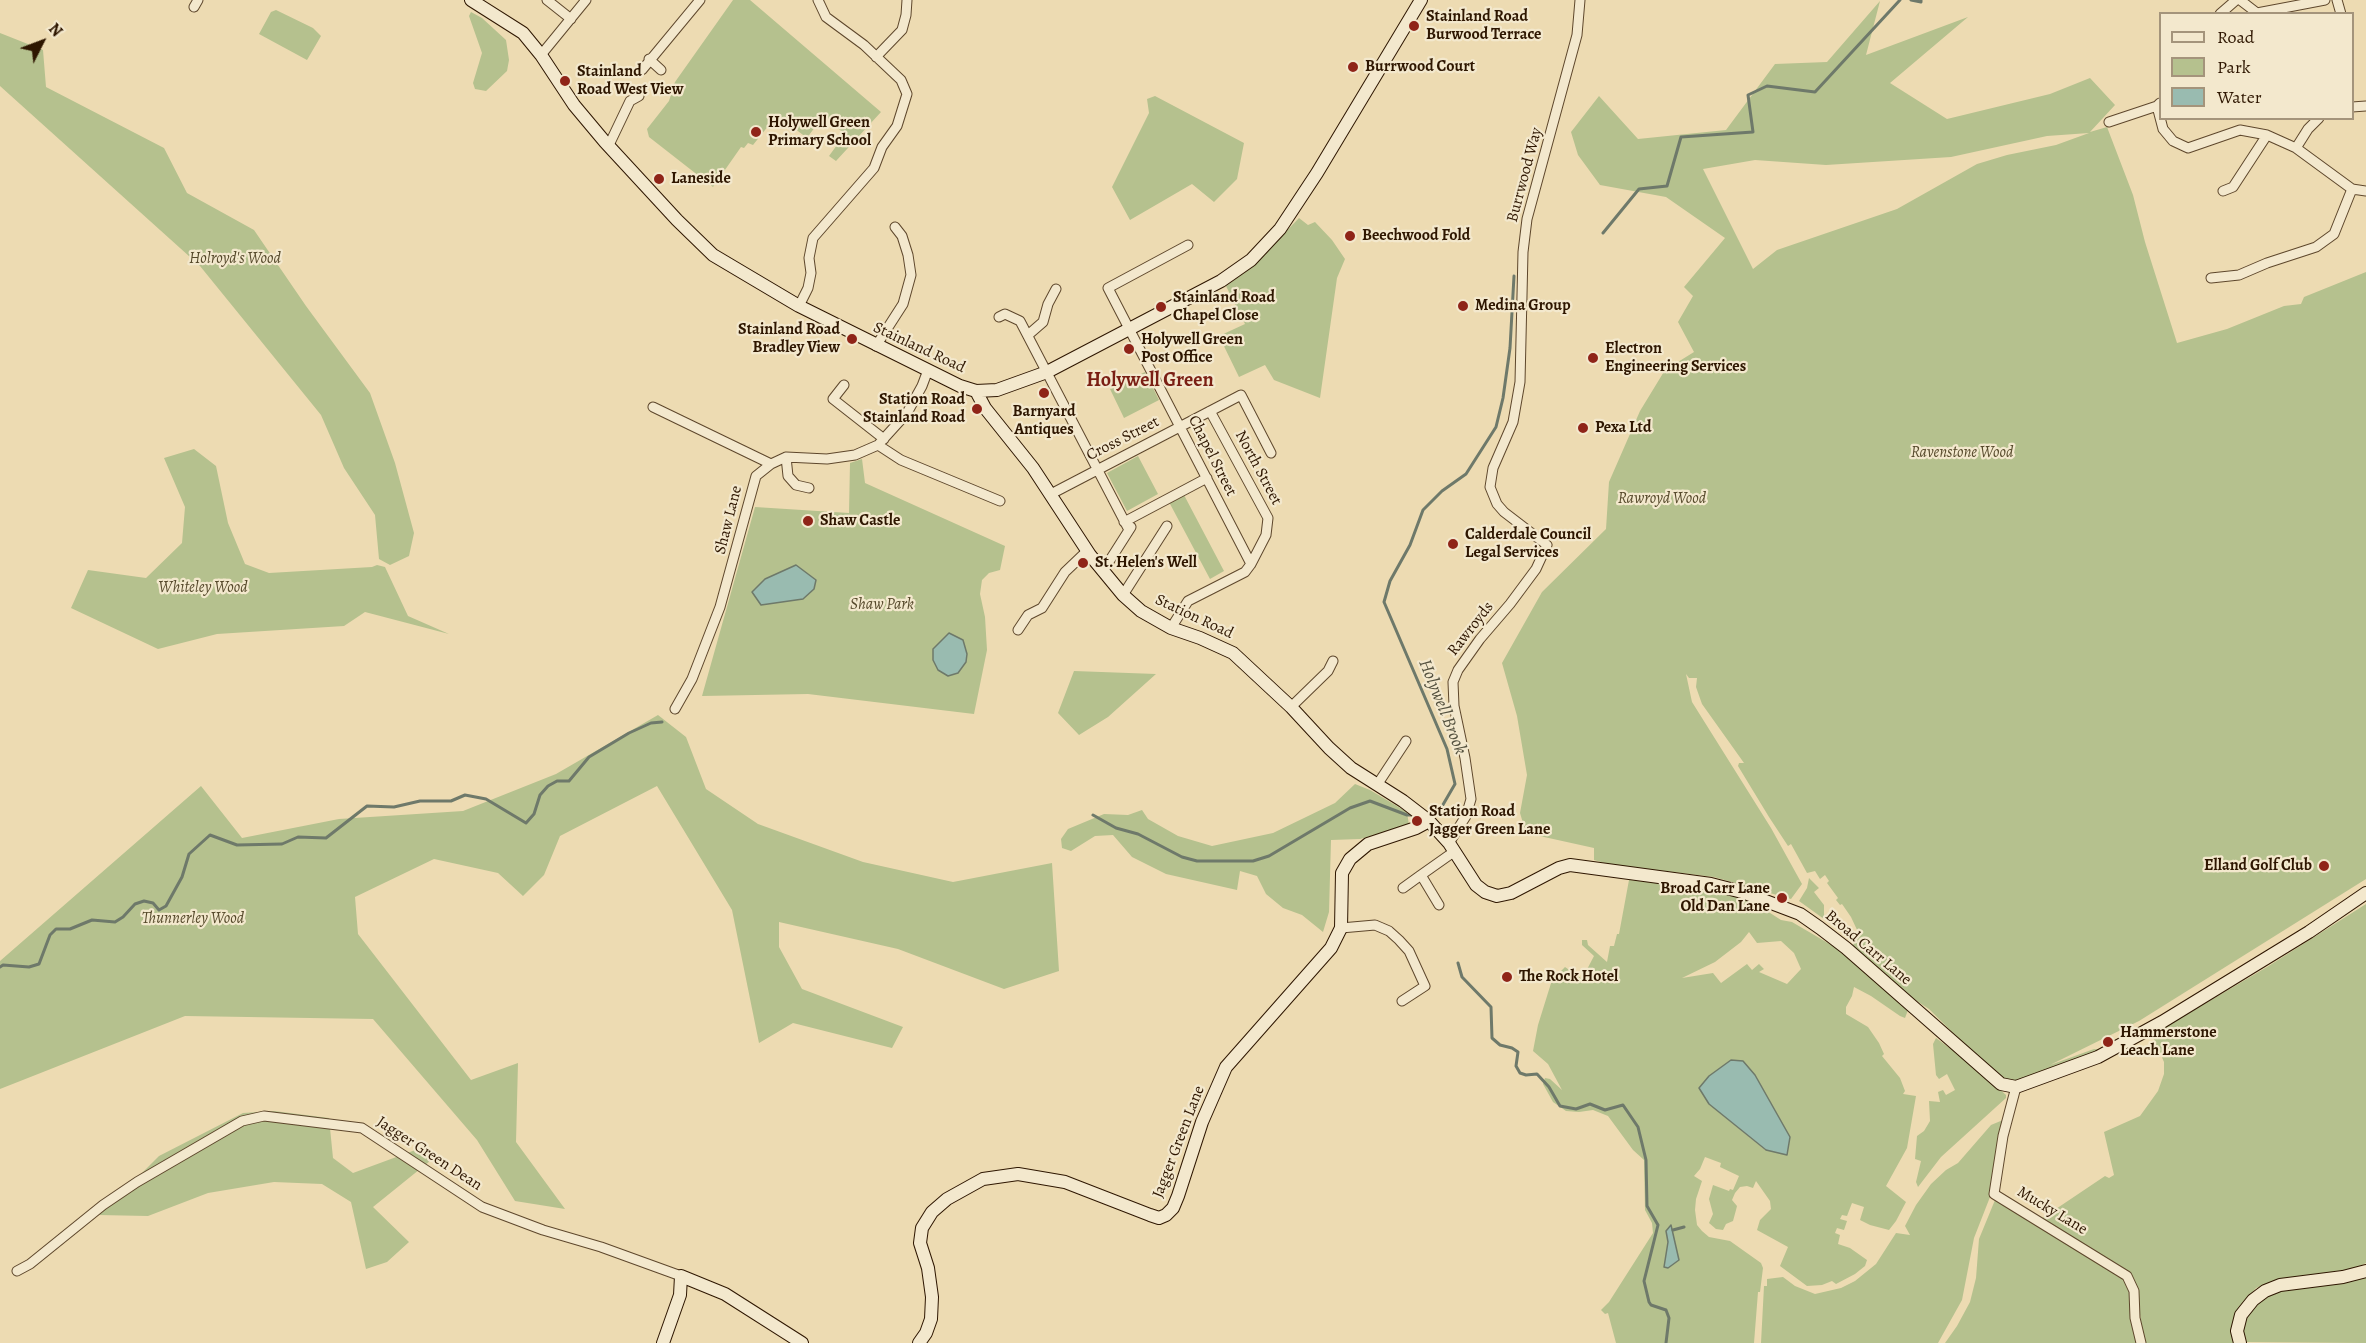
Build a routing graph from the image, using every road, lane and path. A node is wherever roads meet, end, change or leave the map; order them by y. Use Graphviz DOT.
graph roads {
  1 [pos="471,0"];
  2 [pos="547,0"];
  3 [pos="586,0"];
  4 [pos="700,0"];
  5 [pos="818,0"];
  6 [pos="907,0"];
  7 [pos="1421,0"];
  8 [pos="1580,0"];
  9 [pos="2238,0"];
  10 [pos="2325,0"];
  11 [pos="2223,12"];
  12 [pos="2256,12"];
  13 [pos="2263,12"];
  14 [pos="571,19"];
  15 [pos="541,56"];
  16 [pos="876,57"];
  17 [pos="649,59"];
  18 [pos="642,70"];
  19 [pos="661,70"];
  20 [pos="639,96"];
  21 [pos="2159,104"];
  22 [pos="2162,120"];
  23 [pos="2317,120"];
  24 [pos="2109,122"];
  25 [pos="2267,135"];
  26 [pos="609,146"];
  27 [pos="2296,148"];
  28 [pos="2352,189"];
  29 [pos="2223,191"];
  30 [pos="2366,191"];
  31 [pos="895,227"];
  32 [pos="1188,245"];
  33 [pos="2211,278"];
  34 [pos="1056,289"];
  35 [pos="798,306"];
  36 [pos="999,317"];
  37 [pos="1130,330"];
  38 [pos="1028,335"];
  39 [pos="876,346"];
  40 [pos="928,370"];
  41 [pos="1047,372"];
  42 [pos="843,384"];
  43 [pos="976,391"];
  44 [pos="653,407"];
  45 [pos="1210,411"];
  46 [pos="1180,427"];
  47 [pos="881,442"];
  48 [pos="1271,453"];
  49 [pos="786,457"];
  50 [pos="771,464"];
  51 [pos="1098,470"];
  52 [pos="1207,478"];
  53 [pos="810,488"];
  54 [pos="1051,494"];
  55 [pos="1000,501"];
  56 [pos="1127,526"];
  57 [pos="1167,526"];
  58 [pos="1547,545"];
  59 [pos="1087,551"];
  60 [pos="1251,564"];
  61 [pos="1103,571"];
  62 [pos="1123,595"];
  63 [pos="1172,628"];
  64 [pos="1018,630"];
  65 [pos="1333,661"];
  66 [pos="1291,707"];
  67 [pos="675,709"];
  68 [pos="1406,741"];
  69 [pos="1377,785"];
  70 [pos="1429,821"];
  71 [pos="1452,847"];
  72 [pos="1420,875"];
  73 [pos="1403,888"];
  74 [pos="2366,893"];
  75 [pos="1439,905"];
  76 [pos="1341,928"];
  77 [pos="1402,1001"];
  78 [pos="2016,1087"];
  79 [pos="17,1271"];
  80 [pos="2366,1271"];
  81 [pos="681,1276"];
  82 [pos="663,1343"];
  83 [pos="802,1343"];
  84 [pos="919,1343"];
  85 [pos="2141,1343"];
  86 [pos="2240,1343"];
  1 -- 15 [label="street, Stainland Road"];
  2 -- 14 [label="street"];
  3 -- 14 [label="street"];
  4 -- 17 [label="street"];
  5 -- 16 [label="street"];
  6 -- 16 [label="street"];
  7 -- 37 [label="street, Stainland Road"];
  8 -- 58 [label="street, Burrwood Way"];
  9 -- 11 [label="street"];
  9 -- 12 [label="street"];
  10 -- 13 [label="street"];
  14 -- 15 [label="street"];
  15 -- 26 [label="street, Stainland Road"];
  16 -- 35 [label="street"];
  17 -- 18 [label="street"];
  17 -- 19 [label="street"];
  20 -- 26 [label="street"];
  21 -- 24 [label="street"];
  22 -- 25 [label="street"];
  23 -- 27 [label="street"];
  25 -- 27 [label="street"];
  25 -- 29 [label="street"];
  26 -- 35 [label="street, Stainland Road"];
  27 -- 28 [label="street"];
  28 -- 30 [label="street"];
  28 -- 33 [label="street"];
  31 -- 39 [label="street"];
  32 -- 37 [label="street, Chapel Street"];
  34 -- 38 [label="street"];
  35 -- 39 [label="street, Stainland Road"];
  36 -- 38 [label="street"];
  37 -- 41 [label="street, Stainland Road"];
  37 -- 46 [label="street, Chapel Street"];
  38 -- 41 [label="street"];
  39 -- 40 [label="street, Stainland Road"];
  40 -- 43 [label="street, Stainland Road"];
  40 -- 47 [label="street, Shaw Lane"];
  41 -- 43 [label="street, Stainland Road"];
  41 -- 51 [label="street"];
  42 -- 47 [label="street"];
  43 -- 54 [label="street, Station Road"];
  44 -- 50 [label="street"];
  45 -- 46 [label="street, Cross Street"];
  45 -- 48 [label="street, Cross Street"];
  45 -- 60 [label="street, North Street"];
  46 -- 51 [label="street, Cross Street"];
  46 -- 52 [label="street, Chapel Street"];
  47 -- 49 [label="street, Shaw Lane"];
  47 -- 55 [label="street"];
  49 -- 50 [label="street, Shaw Lane"];
  49 -- 53 [label="street"];
  50 -- 67 [label="street, Shaw Lane"];
  51 -- 54 [label="street, Cross Street"];
  51 -- 56 [label="street"];
  52 -- 56 [label="street"];
  52 -- 60 [label="street, Chapel Street"];
  54 -- 59 [label="street, Station Road"];
  56 -- 61 [label="street"];
  57 -- 62 [label="street"];
  58 -- 71 [label="street, Rawroyds"];
  59 -- 61 [label="street, Station Road"];
  59 -- 64 [label="street"];
  60 -- 63 [label="street, North Street"];
  61 -- 62 [label="street, Station Road"];
  62 -- 63 [label="street, Station Road"];
  63 -- 66 [label="street, Station Road"];
  65 -- 66 [label="street"];
  66 -- 69 [label="street, Station Road"];
  68 -- 69 [label="street"];
  69 -- 70 [label="street, Station Road"];
  70 -- 71 [label="street, Broad Carr Lane"];
  70 -- 76 [label="street"];
  71 -- 72 [label="street"];
  71 -- 78 [label="street, Broad Carr Lane"];
  72 -- 73 [label="street"];
  72 -- 75 [label="street"];
  74 -- 78 [label="street"];
  76 -- 77 [label="street"];
  76 -- 84 [label="street, Jagger Green Lane"];
  78 -- 85 [label="street, Mucky Lane"];
  79 -- 81 [label="street, Jagger Green Dean"];
  80 -- 86 [label="street"];
  81 -- 82 [label="street"];
  81 -- 83 [label="street"];
}
